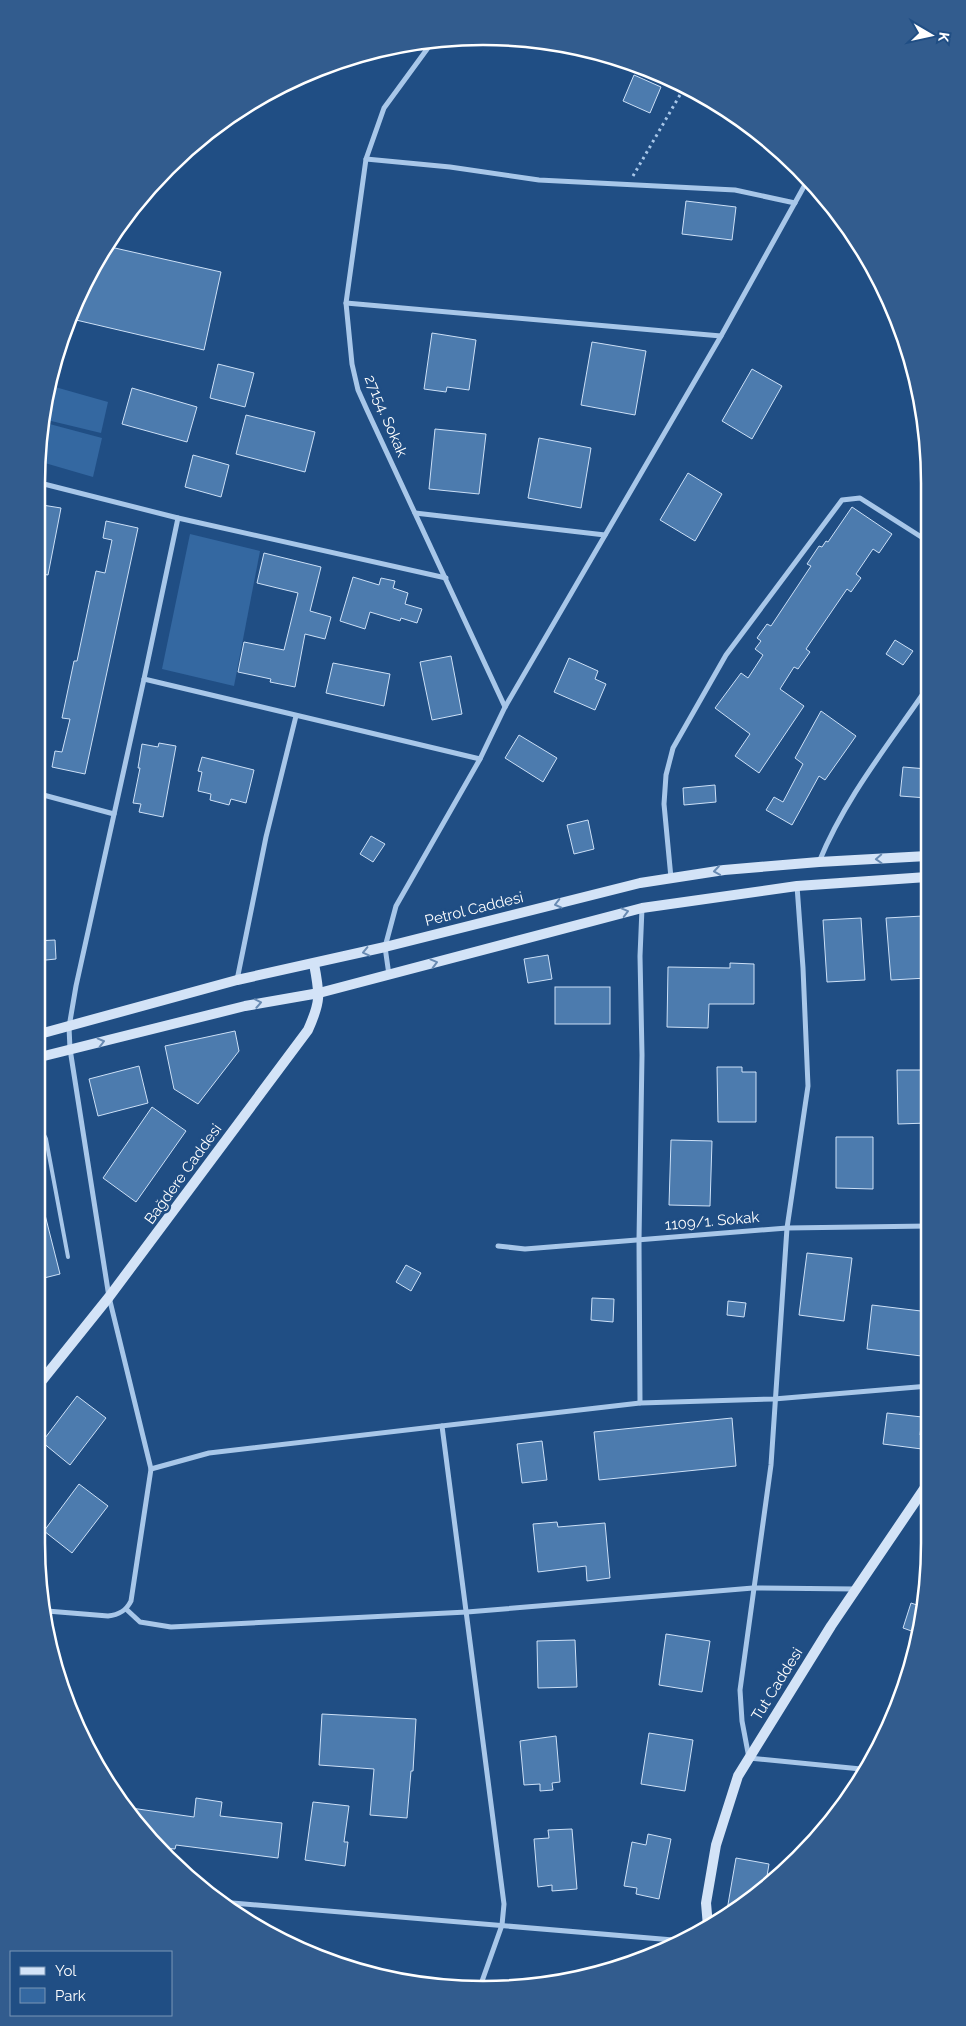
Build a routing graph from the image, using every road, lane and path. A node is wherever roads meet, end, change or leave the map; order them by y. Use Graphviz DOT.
graph roads {
  1 [pos="426,49"];
  2 [pos="681,92"];
  3 [pos="366,159"];
  4 [pos="627,185"];
  5 [pos="804,186"];
  6 [pos="795,203"];
  7 [pos="346,303"];
  8 [pos="722,336"];
  9 [pos="45,484"];
  10 [pos="415,513"];
  11 [pos="178,518"];
  12 [pos="605,535"];
  13 [pos="921,537"];
  14 [pos="446,578"];
  15 [pos="144,679"];
  16 [pos="921,697"];
  17 [pos="505,707"];
  18 [pos="296,716"];
  19 [pos="480,759"];
  20 [pos="45,795"];
  21 [pos="114,814"];
  22 [pos="921,856"];
  23 [pos="819,862"];
  24 [pos="921,877"];
  25 [pos="670,878"];
  26 [pos="797,886"];
  27 [pos="642,908"];
  28 [pos="385,948"];
  29 [pos="314,964"];
  30 [pos="389,975"];
  31 [pos="237,980"];
  32 [pos="320,993"];
  33 [pos="70,1027"];
  34 [pos="45,1033"];
  35 [pos="70,1049"];
  36 [pos="45,1056"];
  37 [pos="45,1137"];
  38 [pos="921,1226"];
  39 [pos="787,1228"];
  40 [pos="639,1240"];
  41 [pos="498,1246"];
  42 [pos="68,1257"];
  43 [pos="109,1297"];
  44 [pos="45,1377"];
  45 [pos="921,1387"];
  46 [pos="774,1398"];
  47 [pos="640,1403"];
  48 [pos="442,1426"];
  49 [pos="151,1469"];
  50 [pos="921,1493"];
  51 [pos="753,1588"];
  52 [pos="856,1589"];
  53 [pos="126,1609"];
  54 [pos="51,1611"];
  55 [pos="467,1612"];
  56 [pos="749,1758"];
  57 [pos="858,1769"];
  58 [pos="235,1903"];
  59 [pos="707,1919"];
  60 [pos="502,1925"];
  61 [pos="669,1940"];
  62 [pos="482,1981"];
  1 -- 3 [label="street, 27154. Sokak"];
  2 -- 4 [label="path"];
  3 -- 4 [label="street"];
  3 -- 7 [label="street, 27154. Sokak"];
  4 -- 6 [label="street"];
  5 -- 6 [label="street"];
  6 -- 8 [label="street"];
  7 -- 8 [label="street"];
  7 -- 10 [label="street, 27154. Sokak"];
  8 -- 12 [label="street"];
  9 -- 11 [label="street"];
  10 -- 12 [label="street"];
  10 -- 14 [label="street, 27154. Sokak"];
  11 -- 14 [label="street"];
  11 -- 15 [label="street"];
  12 -- 17 [label="street"];
  13 -- 25 [label="street"];
  14 -- 17 [label="street, 27154. Sokak"];
  15 -- 18 [label="street"];
  15 -- 21 [label="street"];
  16 -- 23 [label="street"];
  17 -- 19 [label="street"];
  18 -- 19 [label="street"];
  18 -- 31 [label="street"];
  19 -- 28 [label="street"];
  20 -- 21 [label="street"];
  21 -- 33 [label="street"];
  22 -- 23 [label="main road, Petrol Caddesi, one-way"];
  23 -- 25 [label="main road, Petrol Caddesi, one-way"];
  24 -- 26 [label="main road"];
  25 -- 28 [label="main road, Petrol Caddesi, one-way"];
  26 -- 27 [label="main road"];
  26 -- 39 [label="street"];
  30 -- 27 [label="main road, one-way"];
  27 -- 40 [label="street"];
  28 -- 29 [label="main road, Petrol Caddesi, one-way"];
  28 -- 30 [label="street"];
  29 -- 31 [label="main road, Petrol Caddesi"];
  29 -- 32 [label="main road, Bağdere Caddesi"];
  30 -- 32 [label="main road"];
  31 -- 33 [label="main road, Petrol Caddesi"];
  35 -- 32 [label="main road, one-way"];
  32 -- 43 [label="main road, Bağdere Caddesi"];
  33 -- 34 [label="main road, Petrol Caddesi"];
  33 -- 35 [label="street"];
  35 -- 36 [label="main road"];
  35 -- 43 [label="street"];
  37 -- 42 [label="lane"];
  38 -- 39 [label="street, 1109/1. Sokak"];
  39 -- 40 [label="street, 1109/1. Sokak"];
  39 -- 46 [label="street"];
  40 -- 41 [label="street, 1109/1. Sokak"];
  40 -- 47 [label="street"];
  43 -- 44 [label="main road, Bağdere Caddesi"];
  43 -- 49 [label="street"];
  45 -- 46 [label="street"];
  46 -- 47 [label="street"];
  46 -- 51 [label="street"];
  47 -- 48 [label="street"];
  48 -- 49 [label="street"];
  48 -- 55 [label="street"];
  49 -- 53 [label="street"];
  50 -- 52 [label="main road, Tut Caddesi"];
  51 -- 52 [label="street"];
  51 -- 55 [label="street"];
  51 -- 56 [label="street"];
  52 -- 56 [label="main road, Tut Caddesi"];
  53 -- 54 [label="street"];
  53 -- 55 [label="street"];
  55 -- 60 [label="street"];
  56 -- 57 [label="street"];
  56 -- 59 [label="main road, Tut Caddesi"];
  58 -- 60 [label="street"];
  60 -- 61 [label="street"];
  60 -- 62 [label="street"];
}
